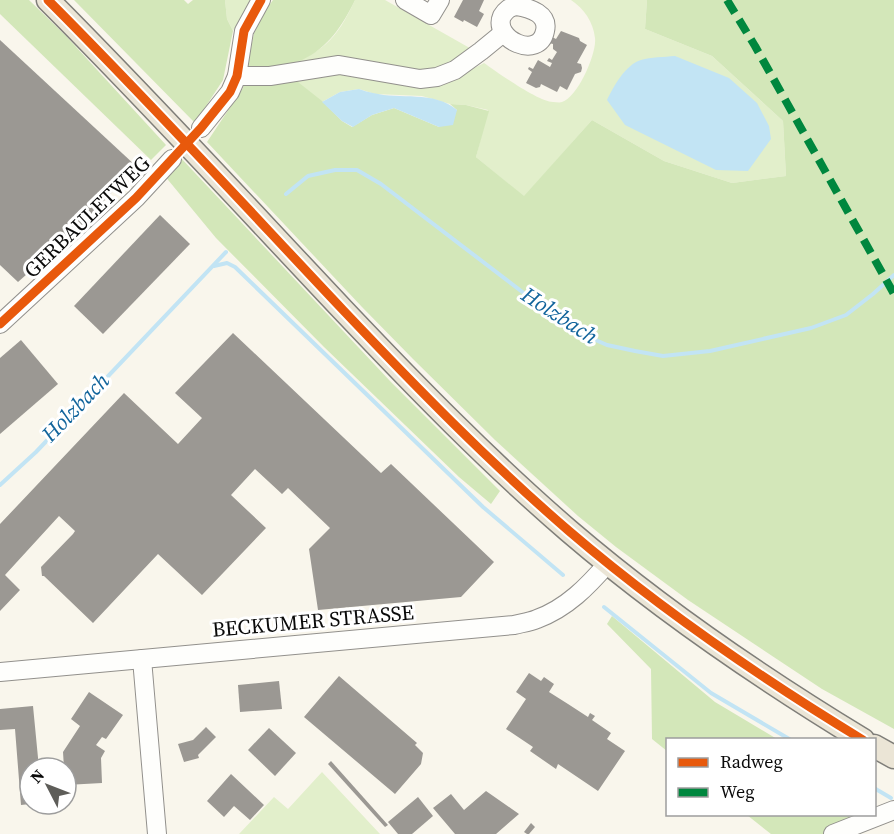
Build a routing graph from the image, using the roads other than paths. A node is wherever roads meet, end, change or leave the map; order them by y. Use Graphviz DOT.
graph roads {
  1 [pos="48,0"];
  2 [pos="261,0"];
  3 [pos="405,0"];
  4 [pos="440,0"];
  5 [pos="516,3"];
  6 [pos="503,33"];
  7 [pos="237,76"];
  8 [pos="201,128"];
  9 [pos="172,159"];
  10 [pos="0,324"];
  11 [pos="608,563"];
  12 [pos="142,659"];
  13 [pos="0,672"];
  14 [pos="860,738"];
  15 [pos="876,747"];
  16 [pos="894,757"];
  17 [pos="894,810"];
  18 [pos="157,834"];
  19 [pos="833,834"];
  1 -- 11 [label="main road"];
  2 -- 7 [label="street"];
  3 -- 4 [label="street"];
  5 -- 6 [label="street"];
  5 -- 6 [label="street"];
  6 -- 7 [label="street"];
  7 -- 8 [label="street"];
  9 -- 10 [label="street, GERBAULETWEG"];
  11 -- 12 [label="street, BECKUMER STRASSE"];
  11 -- 14 [label="main road"];
  12 -- 13 [label="street, BECKUMER STRASSE"];
  12 -- 18 [label="street"];
  15 -- 16 [label="main road"];
  17 -- 19 [label="street"];
}
